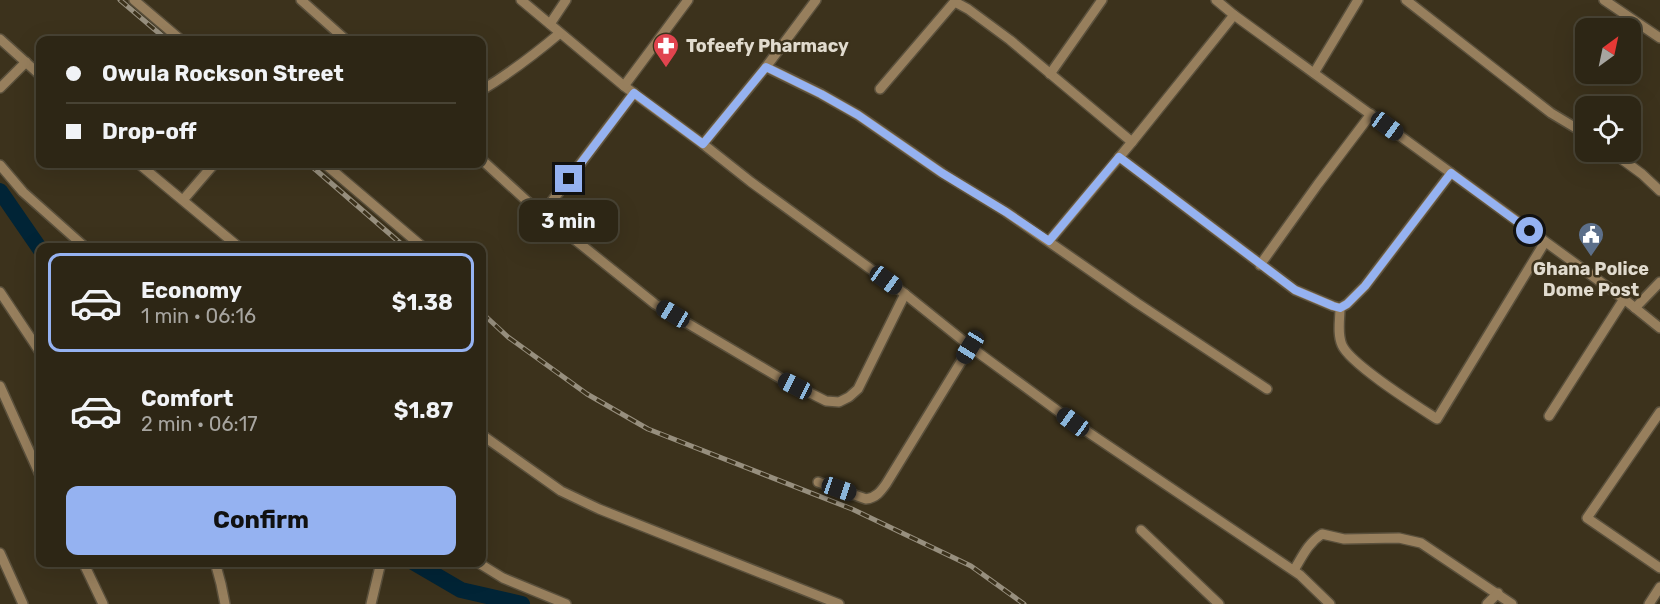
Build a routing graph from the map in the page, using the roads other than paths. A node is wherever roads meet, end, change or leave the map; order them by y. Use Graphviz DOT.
graph roads {
  1 [pos="134,0"];
  2 [pos="301,0"];
  3 [pos="521,0"];
  4 [pos="566,0"];
  5 [pos="688,0"];
  6 [pos="816,0"];
  7 [pos="1102,0"];
  8 [pos="1216,0"];
  9 [pos="1358,0"];
  10 [pos="1406,0"];
  11 [pos="1604,0"];
  12 [pos="956,1"];
  13 [pos="1234,15"];
  14 [pos="550,24"];
  15 [pos="560,33"];
  16 [pos="177,36"];
  17 [pos="342,36"];
  18 [pos="1660,38"];
  19 [pos="0,39"];
  20 [pos="26,62"];
  21 [pos="766,67"];
  22 [pos="36,71"];
  23 [pos="1314,73"];
  24 [pos="1050,74"];
  25 [pos="624,86"];
  26 [pos="486,87"];
  27 [pos="0,88"];
  28 [pos="880,89"];
  29 [pos="634,93"];
  30 [pos="1371,114"];
  31 [pos="1575,127"];
  32 [pos="1132,142"];
  33 [pos="703,144"];
  34 [pos="1119,157"];
  35 [pos="1626,162"];
  36 [pos="486,163"];
  37 [pos="0,165"];
  38 [pos="144,168"];
  39 [pos="211,168"];
  40 [pos="330,168"];
  41 [pos="1451,173"];
  42 [pos="1660,191"];
  43 [pos="183,200"];
  44 [pos="543,213"];
  45 [pos="1049,241"];
  46 [pos="1545,242"];
  47 [pos="80,243"];
  48 [pos="233,243"];
  49 [pos="418,243"];
  50 [pos="1260,265"];
  51 [pos="1660,282"];
  52 [pos="0,292"];
  53 [pos="905,294"];
  54 [pos="1624,299"];
  55 [pos="1340,308"];
  56 [pos="1635,308"];
  57 [pos="1660,328"];
  58 [pos="36,346"];
  59 [pos="970,347"];
  60 [pos="0,386"];
  61 [pos="1267,389"];
  62 [pos="1660,412"];
  63 [pos="1549,416"];
  64 [pos="486,438"];
  65 [pos="36,466"];
  66 [pos="818,482"];
  67 [pos="1141,531"];
  68 [pos="0,554"];
  69 [pos="85,567"];
  70 [pos="216,567"];
  71 [pos="380,567"];
  72 [pos="485,567"];
  73 [pos="1660,568"];
  74 [pos="1294,570"];
  75 [pos="1660,587"];
  76 [pos="1497,593"];
  77 [pos="23,604"];
  78 [pos="103,604"];
  79 [pos="225,604"];
  80 [pos="371,604"];
  81 [pos="566,604"];
  82 [pos="839,604"];
  83 [pos="1219,604"];
  84 [pos="1330,604"];
  85 [pos="1487,604"];
  86 [pos="1512,604"];
  87 [pos="1648,604"];
  1 -- 16 [label="street"];
  2 -- 17 [label="street"];
  3 -- 14 [label="street"];
  4 -- 14 [label="street"];
  5 -- 25 [label="street"];
  6 -- 21 [label="street"];
  7 -- 24 [label="street"];
  8 -- 13 [label="street"];
  9 -- 23 [label="street"];
  10 -- 31 [label="street"];
  11 -- 18 [label="street"];
  12 -- 24 [label="street"];
  12 -- 28 [label="street"];
  13 -- 23 [label="street"];
  13 -- 32 [label="street"];
  14 -- 15 [label="street"];
  15 -- 25 [label="street"];
  15 -- 26 [label="street"];
  19 -- 20 [label="street"];
  20 -- 22 [label="street"];
  20 -- 27 [label="street"];
  21 -- 33 [label="street"];
  21 -- 45 [label="street"];
  23 -- 30 [label="street"];
  24 -- 32 [label="street"];
  25 -- 29 [label="street"];
  29 -- 33 [label="street"];
  29 -- 44 [label="street"];
  30 -- 41 [label="street"];
  30 -- 50 [label="street"];
  32 -- 34 [label="street"];
  33 -- 53 [label="street"];
  34 -- 45 [label="street"];
  34 -- 50 [label="street"];
  35 -- 42 [label="street"];
  36 -- 44 [label="street"];
  37 -- 47 [label="street"];
  38 -- 43 [label="street"];
  39 -- 43 [label="street"];
  40 -- 49 [label="street"];
  41 -- 46 [label="street"];
  41 -- 55 [label="street"];
  43 -- 48 [label="street"];
  44 -- 53 [label="street"];
  45 -- 61 [label="street"];
  46 -- 54 [label="street"];
  46 -- 55 [label="street"];
  50 -- 55 [label="street"];
  51 -- 56 [label="street"];
  52 -- 58 [label="street"];
  53 -- 59 [label="street"];
  54 -- 56 [label="street"];
  54 -- 63 [label="street"];
  56 -- 57 [label="street"];
  59 -- 66 [label="street"];
  59 -- 74 [label="street"];
  60 -- 65 [label="street"];
  62 -- 73 [label="street"];
  64 -- 82 [label="street"];
  67 -- 83 [label="street"];
  68 -- 77 [label="street"];
  69 -- 78 [label="street"];
  70 -- 79 [label="street"];
  71 -- 80 [label="street"];
  72 -- 81 [label="street"];
  74 -- 76 [label="street"];
  74 -- 84 [label="street"];
  75 -- 87 [label="street"];
  76 -- 85 [label="street"];
  76 -- 86 [label="street"];
}
